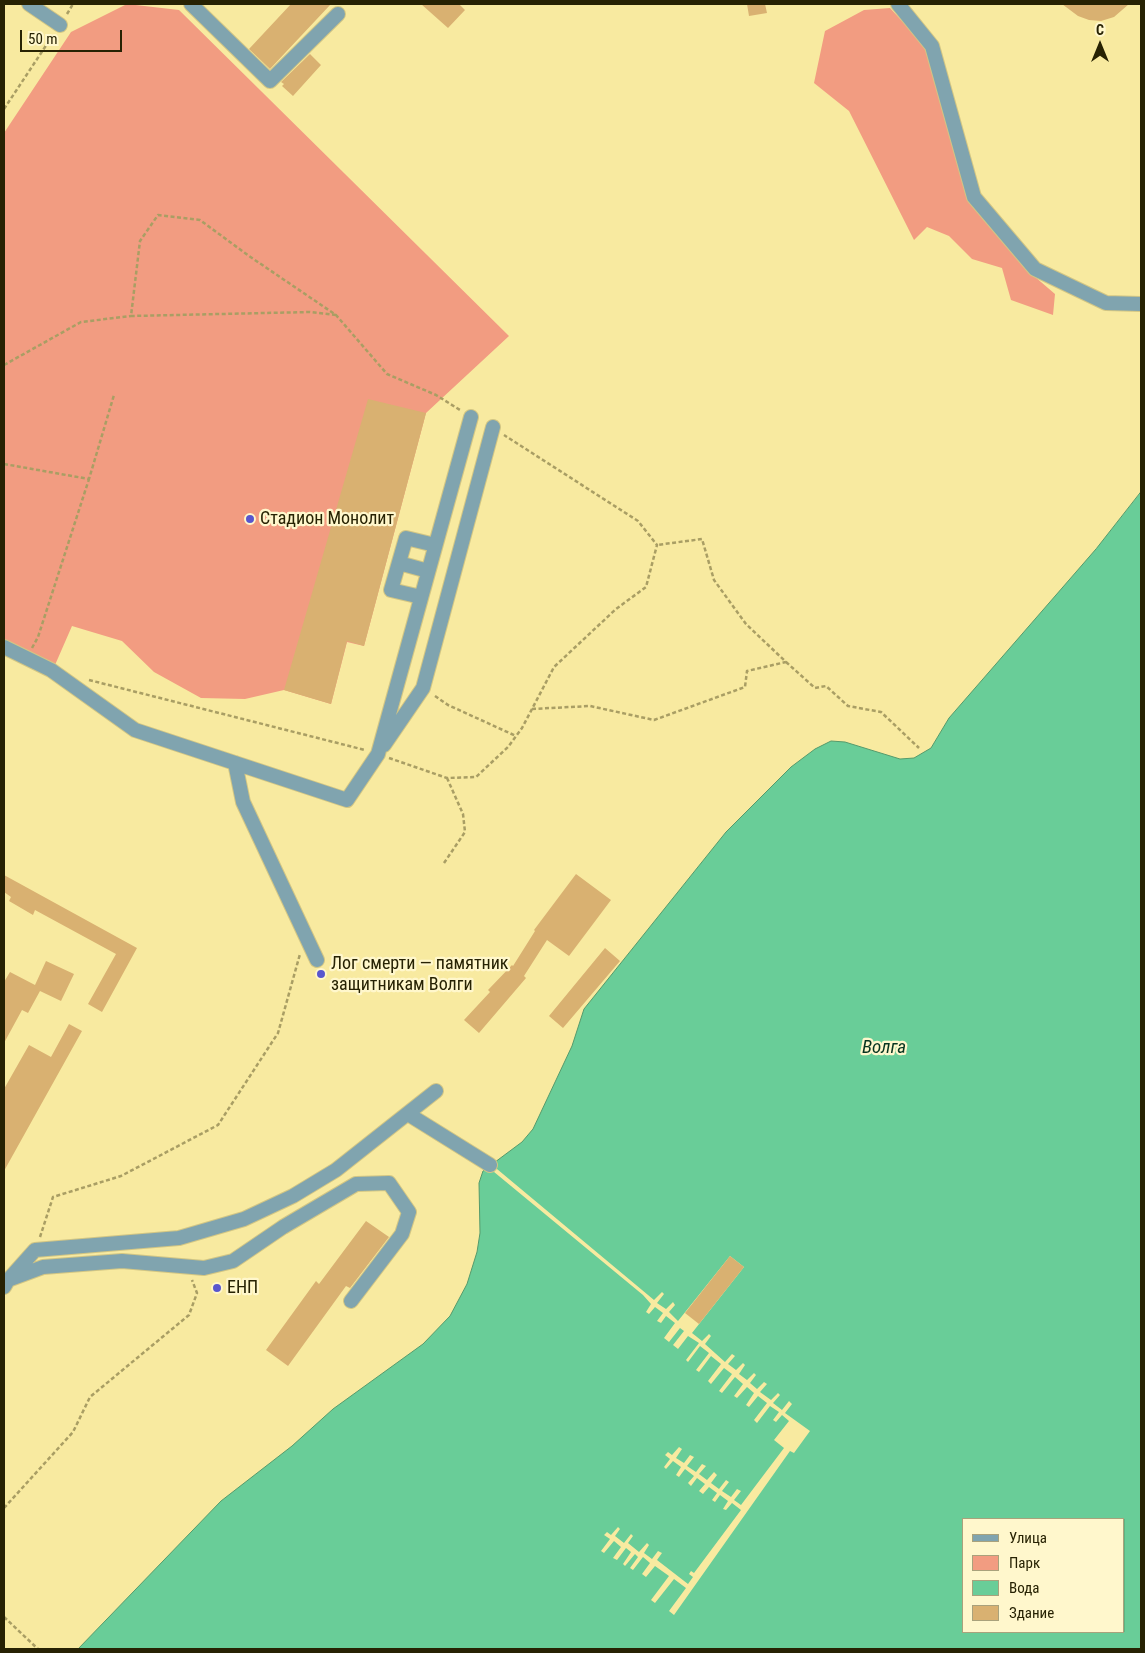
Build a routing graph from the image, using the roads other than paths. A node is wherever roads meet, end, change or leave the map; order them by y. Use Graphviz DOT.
graph roads {
  1 [pos="29,4"];
  2 [pos="191,4"];
  3 [pos="898,4"];
  4 [pos="338,14"];
  5 [pos="60,25"];
  6 [pos="1141,304"];
  7 [pos="471,417"];
  8 [pos="492,428"];
  9 [pos="435,545"];
  10 [pos="399,563"];
  11 [pos="428,571"];
  12 [pos="421,598"];
  13 [pos="4,648"];
  14 [pos="398,682"];
  15 [pos="423,688"];
  16 [pos="378,754"];
  17 [pos="235,763"];
  18 [pos="317,960"];
  19 [pos="436,1091"];
  20 [pos="408,1114"];
  21 [pos="490,1165"];
  22 [pos="6,1283"];
  23 [pos="351,1301"];
  1 -- 5 [label="street"];
  2 -- 4 [label="street"];
  3 -- 6 [label="street"];
  7 -- 9 [label="street"];
  8 -- 15 [label="street"];
  9 -- 10 [label="street"];
  9 -- 11 [label="street"];
  10 -- 11 [label="street"];
  10 -- 12 [label="street"];
  11 -- 12 [label="street"];
  12 -- 14 [label="street"];
  13 -- 17 [label="street"];
  14 -- 15 [label="street"];
  14 -- 16 [label="street"];
  15 -- 16 [label="street"];
  16 -- 17 [label="street"];
  17 -- 18 [label="street"];
  19 -- 20 [label="street"];
  20 -- 21 [label="street"];
  20 -- 22 [label="street"];
  22 -- 23 [label="street"];
}
